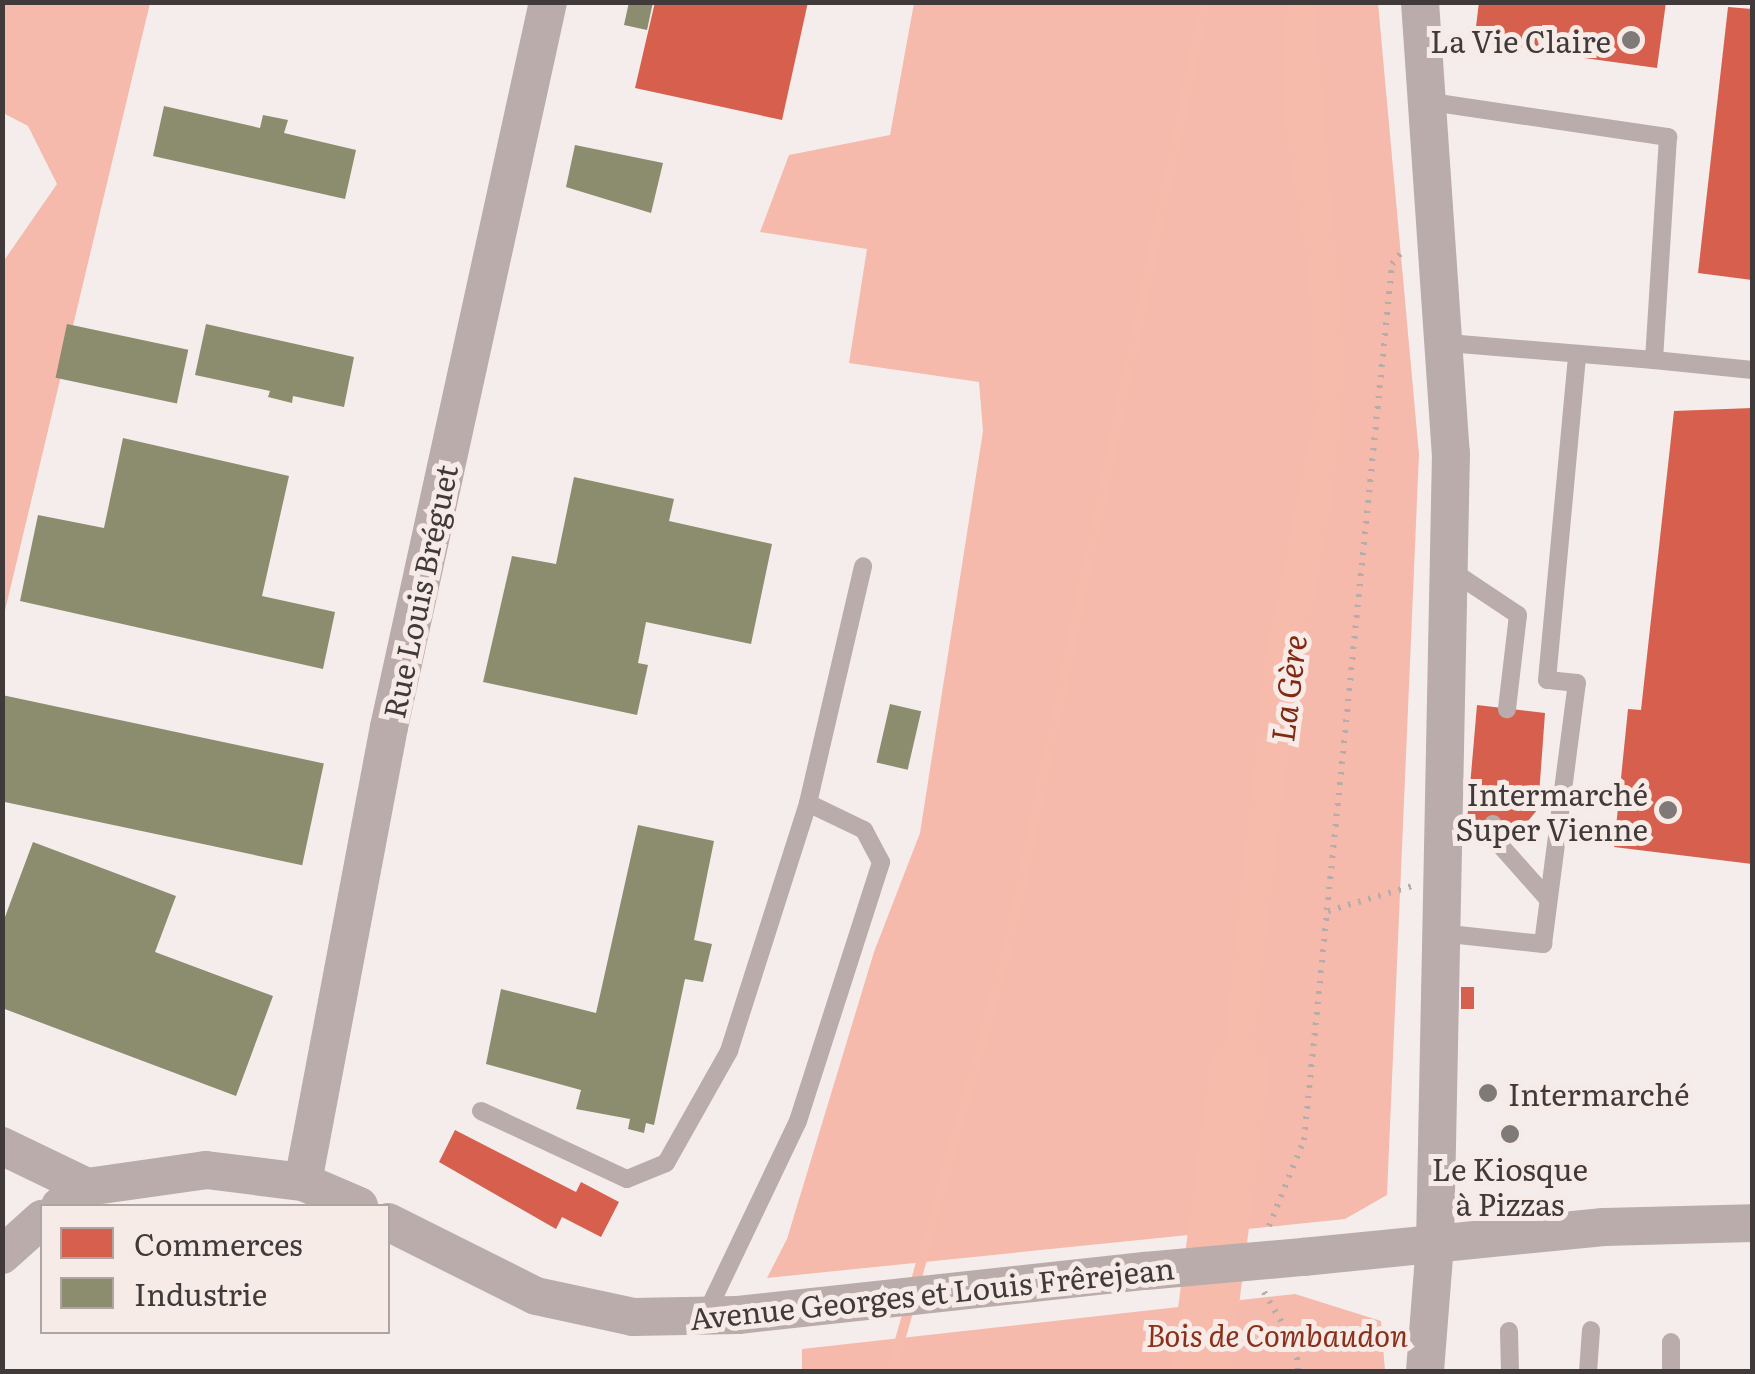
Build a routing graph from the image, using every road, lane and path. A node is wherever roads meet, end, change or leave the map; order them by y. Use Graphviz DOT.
graph roads {
  1 [pos="548,2"];
  2 [pos="1420,2"];
  3 [pos="1431,102"];
  4 [pos="1438,204"];
  5 [pos="1448,343"];
  6 [pos="1576,354"];
  7 [pos="1654,360"];
  8 [pos="1752,370"];
  9 [pos="863,566"];
  10 [pos="1452,571"];
  11 [pos="1507,708"];
  12 [pos="808,803"];
  13 [pos="1493,824"];
  14 [pos="1442,878"];
  15 [pos="1548,900"];
  16 [pos="1328,911"];
  17 [pos="1440,933"];
  18 [pos="481,1111"];
  19 [pos="2,1146"];
  20 [pos="303,1182"];
  21 [pos="74,1197"];
  22 [pos="354,1204"];
  23 [pos="40,1221"];
  24 [pos="390,1223"];
  25 [pos="1752,1223"];
  26 [pos="1264,1238"];
  27 [pos="1434,1244"];
  28 [pos="2,1255"];
  29 [pos="1260,1286"];
  30 [pos="705,1317"];
  31 [pos="1591,1330"];
  32 [pos="1509,1331"];
  33 [pos="1671,1342"];
  34 [pos="1298,1372"];
  35 [pos="1425,1372"];
  36 [pos="1510,1372"];
  37 [pos="1588,1372"];
  38 [pos="1671,1372"];
  1 -- 20 [label="street, Rue Louis Bréguet"];
  2 -- 3 [label="street"];
  3 -- 4 [label="street"];
  3 -- 7 [label="lane"];
  4 -- 5 [label="street"];
  4 -- 16 [label="path"];
  5 -- 6 [label="lane"];
  5 -- 10 [label="street"];
  6 -- 7 [label="lane"];
  6 -- 15 [label="lane"];
  7 -- 8 [label="lane"];
  9 -- 12 [label="lane"];
  10 -- 11 [label="lane"];
  10 -- 14 [label="street"];
  12 -- 18 [label="lane"];
  12 -- 30 [label="lane"];
  13 -- 15 [label="lane"];
  14 -- 16 [label="path"];
  14 -- 17 [label="street"];
  15 -- 17 [label="lane"];
  16 -- 26 [label="path"];
  17 -- 27 [label="street"];
  19 -- 21 [label="street"];
  20 -- 21 [label="street"];
  20 -- 22 [label="street"];
  23 -- 28 [label="street"];
  24 -- 30 [label="street, Avenue Georges et Louis Frêrejean"];
  25 -- 27 [label="street, Avenue Georges et Louis Frêrejean"];
  27 -- 30 [label="street, Avenue Georges et Louis Frêrejean, bridge"];
  27 -- 35 [label="street"];
  29 -- 34 [label="path"];
  31 -- 37 [label="lane"];
  32 -- 36 [label="lane"];
  33 -- 38 [label="lane"];
}
